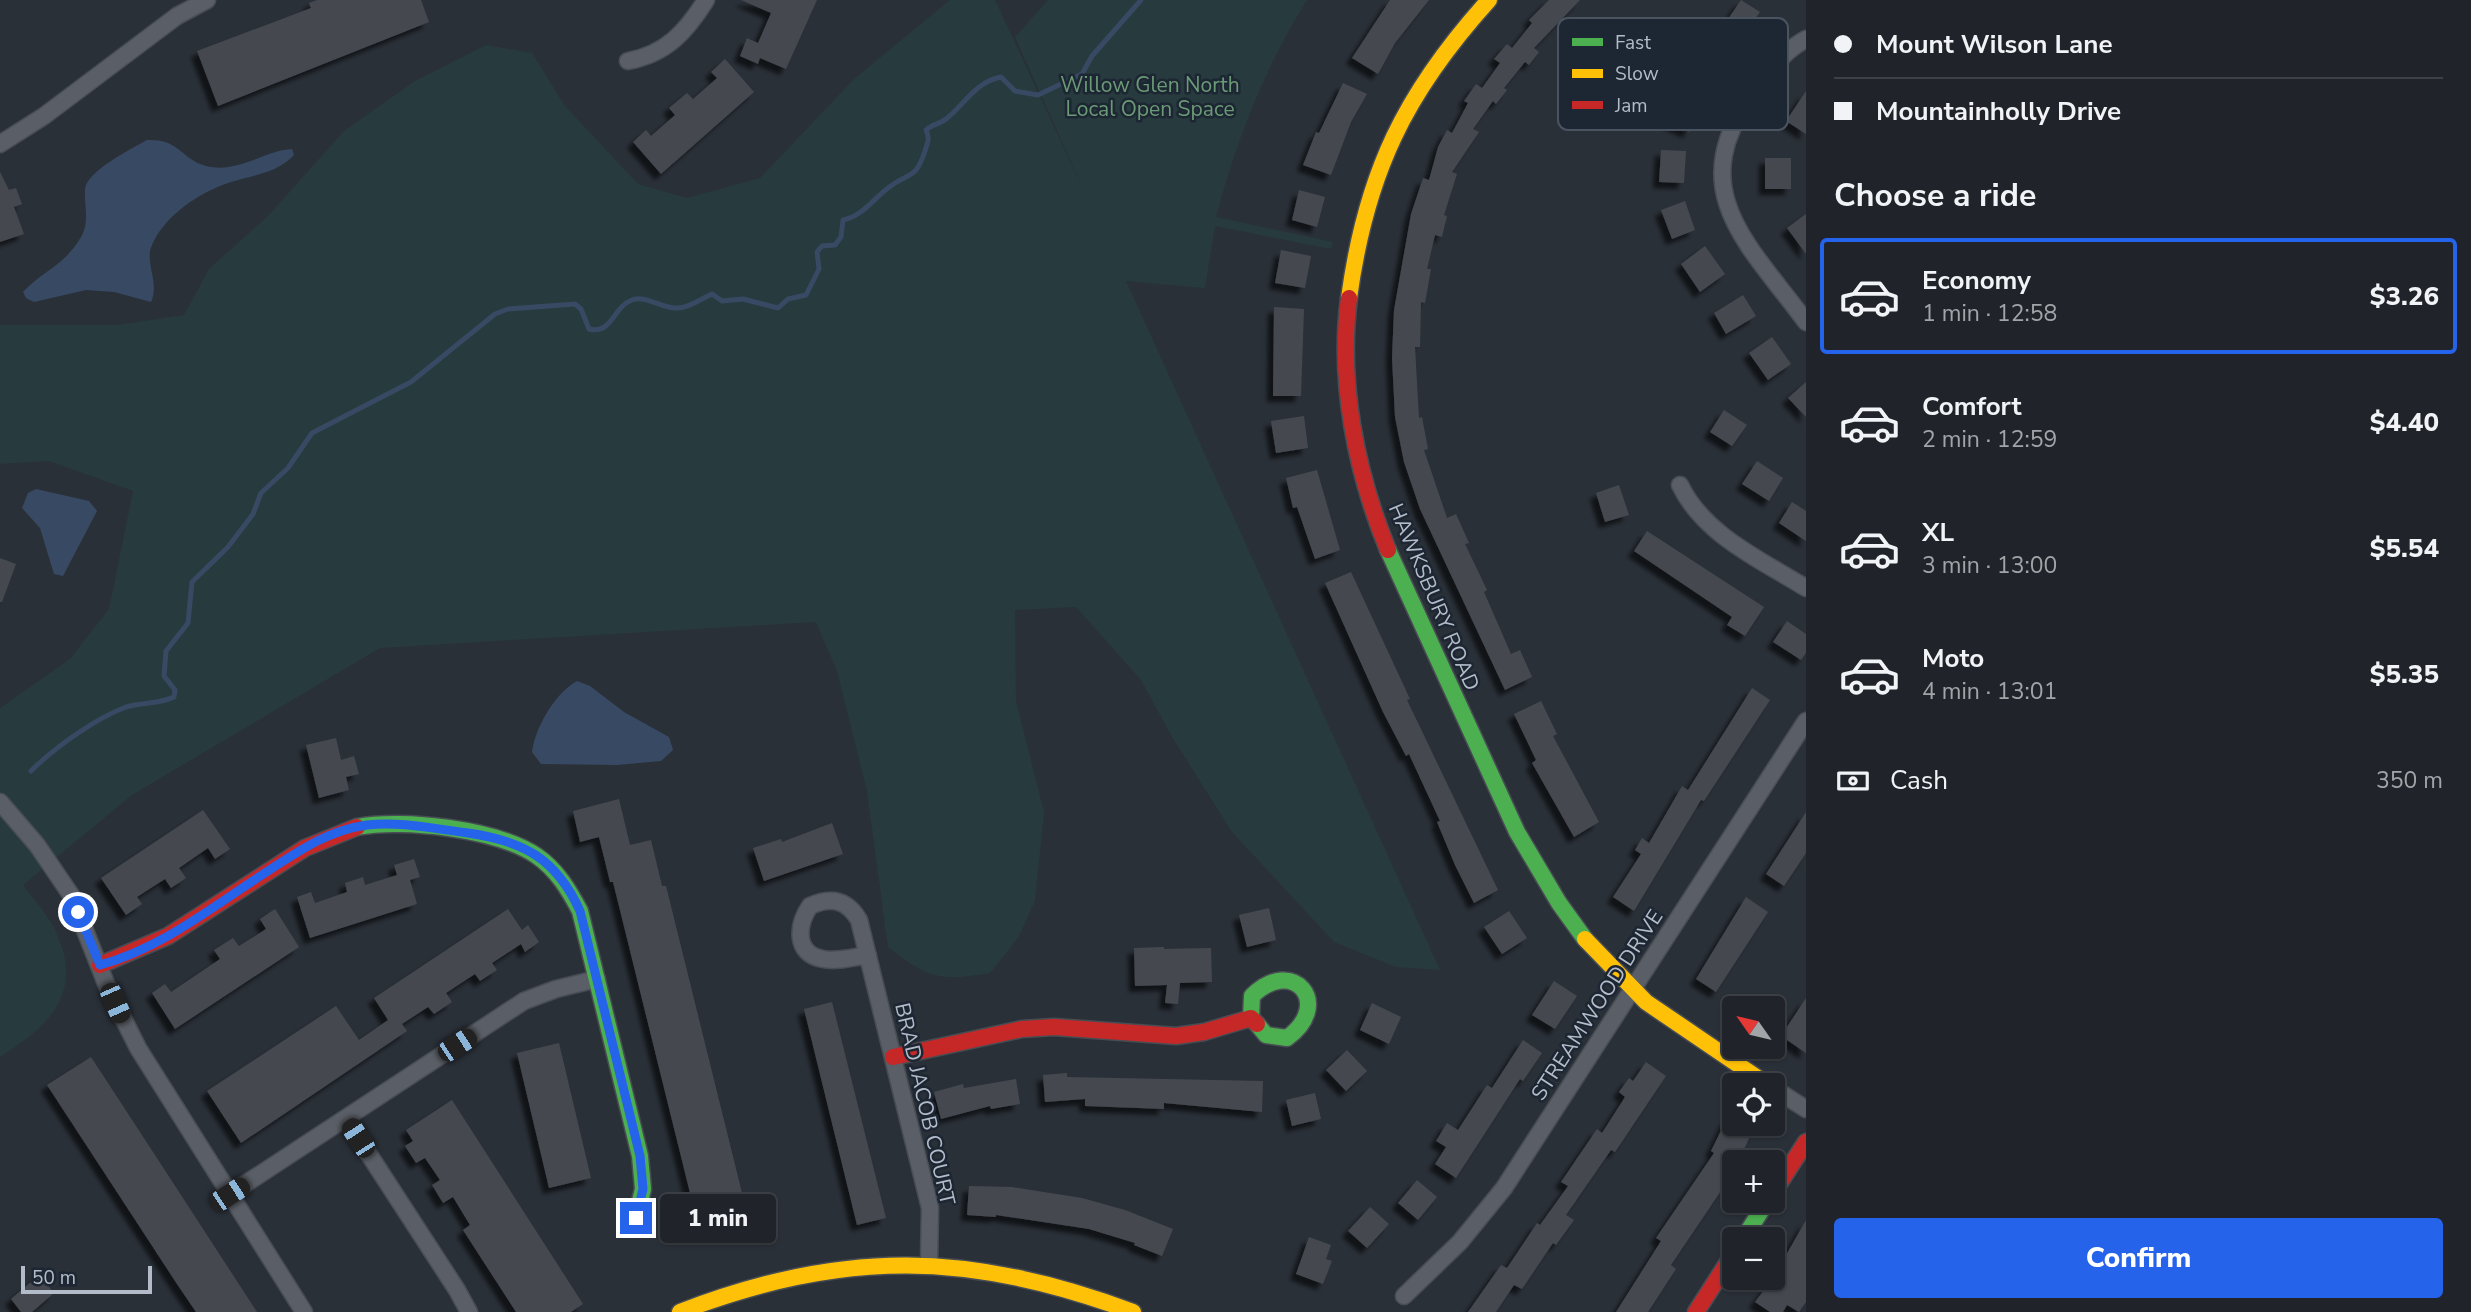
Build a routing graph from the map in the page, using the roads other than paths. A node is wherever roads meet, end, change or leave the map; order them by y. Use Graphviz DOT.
graph roads {
  1 [pos="207,0"];
  2 [pos="706,0"];
  3 [pos="1489,0"];
  4 [pos="1806,39"];
  5 [pos="1788,54"];
  6 [pos="628,61"];
  7 [pos="1732,130"];
  8 [pos="0,144"];
  9 [pos="1806,323"];
  10 [pos="1680,485"];
  11 [pos="1806,588"];
  12 [pos="1806,721"];
  13 [pos="0,802"];
  14 [pos="868,955"];
  15 [pos="100,965"];
  16 [pos="597,979"];
  17 [pos="1632,989"];
  18 [pos="1251,1018"];
  19 [pos="893,1057"];
  20 [pos="1751,1073"];
  21 [pos="1785,1095"];
  22 [pos="1806,1109"];
  23 [pos="346,1119"];
  24 [pos="1806,1142"];
  25 [pos="1785,1174"];
  26 [pos="230,1194"];
  27 [pos="636,1218"];
  28 [pos="929,1264"];
  29 [pos="1722,1272"];
  30 [pos="1404,1296"];
  31 [pos="304,1312"];
  32 [pos="468,1312"];
  33 [pos="680,1312"];
  34 [pos="1133,1312"];
  35 [pos="1696,1312"];
  1 -- 8 [label="street"];
  2 -- 6 [label="street"];
  3 -- 17 [label="street, HAWKSBURY ROAD"];
  4 -- 5 [label="street"];
  7 -- 9 [label="street"];
  10 -- 11 [label="street"];
  12 -- 17 [label="street, STREAMWOOD DRIVE"];
  13 -- 15 [label="street"];
  14 -- 14 [label="street, BRAD JACOB COURT"];
  14 -- 19 [label="street, BRAD JACOB COURT"];
  15 -- 16 [label="street"];
  15 -- 26 [label="street"];
  16 -- 23 [label="street"];
  16 -- 27 [label="street"];
  17 -- 20 [label="street, HAWKSBURY ROAD"];
  17 -- 30 [label="street, STREAMWOOD DRIVE"];
  18 -- 19 [label="street"];
  19 -- 28 [label="street, BRAD JACOB COURT"];
  21 -- 22 [label="street"];
  23 -- 26 [label="street"];
  23 -- 32 [label="street"];
  24 -- 25 [label="street"];
  26 -- 31 [label="street"];
  28 -- 33 [label="street"];
  28 -- 34 [label="street"];
  29 -- 35 [label="street"];
}
